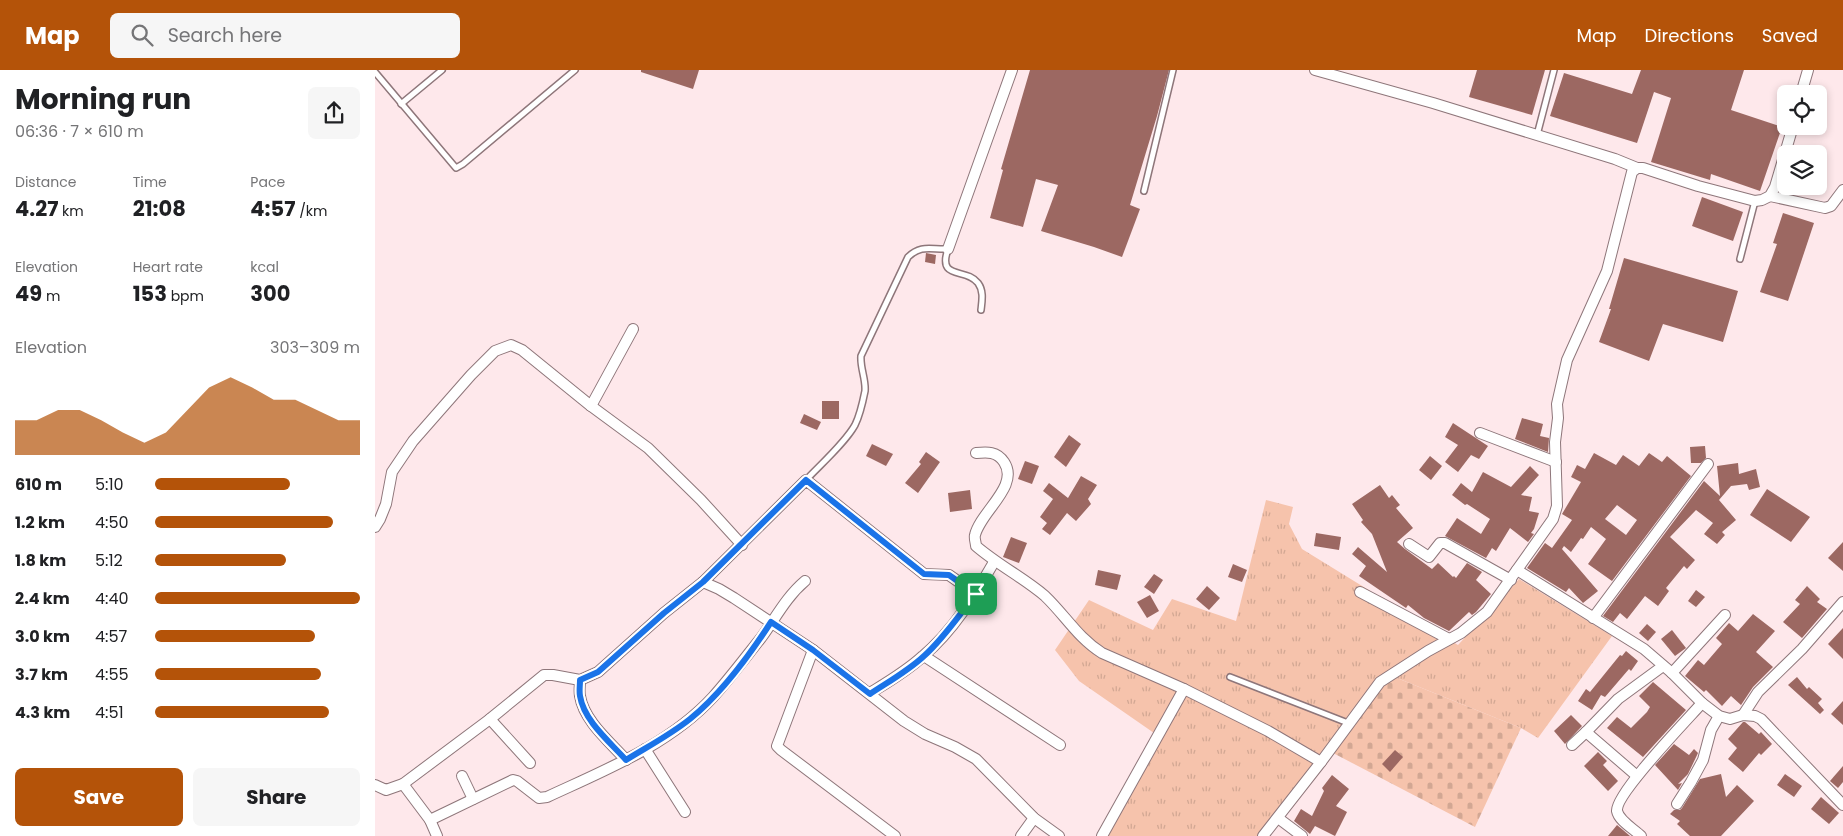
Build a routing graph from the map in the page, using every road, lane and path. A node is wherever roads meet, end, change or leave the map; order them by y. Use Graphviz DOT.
graph roads {
  1 [pos="442,70"];
  2 [pos="575,70"];
  3 [pos="1013,70"];
  4 [pos="1173,70"];
  5 [pos="1315,70"];
  6 [pos="1554,70"];
  7 [pos="1808,70"];
  8 [pos="375,72"];
  9 [pos="1804,85"];
  10 [pos="401,104"];
  11 [pos="1537,135"];
  12 [pos="1790,135"];
  13 [pos="1637,168"];
  14 [pos="1843,190"];
  15 [pos="1144,191"];
  16 [pos="1770,196"];
  17 [pos="1755,201"];
  18 [pos="947,249"];
  19 [pos="1739,260"];
  20 [pos="981,310"];
  21 [pos="633,329"];
  22 [pos="591,406"];
  23 [pos="1480,433"];
  24 [pos="976,454"];
  25 [pos="1556,462"];
  26 [pos="1707,464"];
  27 [pos="806,480"];
  28 [pos="375,527"];
  29 [pos="1409,544"];
  30 [pos="742,545"];
  31 [pos="994,562"];
  32 [pos="1517,570"];
  33 [pos="1511,580"];
  34 [pos="805,581"];
  35 [pos="703,582"];
  36 [pos="1360,592"];
  37 [pos="976,594"];
  38 [pos="1843,602"];
  39 [pos="1725,615"];
  40 [pos="1593,618"];
  41 [pos="771,622"];
  42 [pos="1449,640"];
  43 [pos="813,650"];
  44 [pos="924,656"];
  45 [pos="1663,666"];
  46 [pos="1672,674"];
  47 [pos="1230,677"];
  48 [pos="580,680"];
  49 [pos="1184,689"];
  50 [pos="870,694"];
  51 [pos="1703,703"];
  52 [pos="1743,715"];
  53 [pos="1719,716"];
  54 [pos="490,719"];
  55 [pos="1348,722"];
  56 [pos="1586,732"];
  57 [pos="1060,745"];
  58 [pos="1572,745"];
  59 [pos="645,749"];
  60 [pos="626,760"];
  61 [pos="1321,762"];
  62 [pos="530,763"];
  63 [pos="462,776"];
  64 [pos="1637,776"];
  65 [pos="403,784"];
  66 [pos="375,785"];
  67 [pos="473,799"];
  68 [pos="1677,804"];
  69 [pos="1843,805"];
  70 [pos="685,812"];
  71 [pos="1033,818"];
  72 [pos="1278,818"];
  73 [pos="429,820"];
  74 [pos="437,836"];
  75 [pos="895,836"];
  76 [pos="1021,836"];
  77 [pos="1059,836"];
  78 [pos="1102,836"];
  79 [pos="1263,836"];
  80 [pos="1302,836"];
  81 [pos="1641,836"];
  1 -- 10 [label="lane"];
  2 -- 10 [label="lane"];
  3 -- 18 [label="street"];
  4 -- 15 [label="lane"];
  5 -- 11 [label="street"];
  6 -- 11 [label="lane"];
  7 -- 9 [label="street"];
  8 -- 10 [label="lane"];
  11 -- 13 [label="street"];
  12 -- 16 [label="street"];
  13 -- 17 [label="street"];
  13 -- 25 [label="street"];
  14 -- 16 [label="street"];
  16 -- 17 [label="street"];
  17 -- 19 [label="lane"];
  18 -- 20 [label="lane"];
  18 -- 27 [label="lane"];
  21 -- 22 [label="street"];
  22 -- 28 [label="street"];
  22 -- 30 [label="street"];
  23 -- 25 [label="street"];
  24 -- 31 [label="street"];
  25 -- 32 [label="street"];
  26 -- 40 [label="street"];
  27 -- 30 [label="street"];
  27 -- 37 [label="street"];
  29 -- 33 [label="street"];
  30 -- 35 [label="street"];
  31 -- 37 [label="street"];
  31 -- 49 [label="street"];
  32 -- 33 [label="street"];
  32 -- 40 [label="street"];
  33 -- 42 [label="street"];
  34 -- 41 [label="street"];
  35 -- 41 [label="street"];
  35 -- 48 [label="street"];
  36 -- 42 [label="street"];
  37 -- 44 [label="street"];
  38 -- 52 [label="street"];
  39 -- 46 [label="street"];
  40 -- 45 [label="street"];
  41 -- 43 [label="street"];
  41 -- 59 [label="street"];
  42 -- 55 [label="street"];
  43 -- 50 [label="street"];
  43 -- 75 [label="street"];
  44 -- 50 [label="street"];
  44 -- 57 [label="street"];
  45 -- 46 [label="street"];
  45 -- 56 [label="street"];
  46 -- 51 [label="street"];
  47 -- 55 [label="lane"];
  48 -- 54 [label="street"];
  48 -- 60 [label="street"];
  49 -- 61 [label="street"];
  49 -- 78 [label="street"];
  50 -- 71 [label="street"];
  51 -- 53 [label="street"];
  51 -- 64 [label="street"];
  52 -- 53 [label="street"];
  52 -- 69 [label="street"];
  53 -- 68 [label="street"];
  54 -- 62 [label="street"];
  54 -- 65 [label="street"];
  55 -- 61 [label="street"];
  56 -- 58 [label="street"];
  56 -- 64 [label="street"];
  59 -- 60 [label="street"];
  59 -- 70 [label="street"];
  60 -- 67 [label="street"];
  61 -- 72 [label="street"];
  63 -- 67 [label="street"];
  64 -- 81 [label="street"];
  65 -- 66 [label="street"];
  65 -- 73 [label="street"];
  67 -- 73 [label="street"];
  71 -- 76 [label="street"];
  71 -- 77 [label="street"];
  72 -- 79 [label="street"];
  72 -- 80 [label="street"];
  73 -- 74 [label="street"];
}
